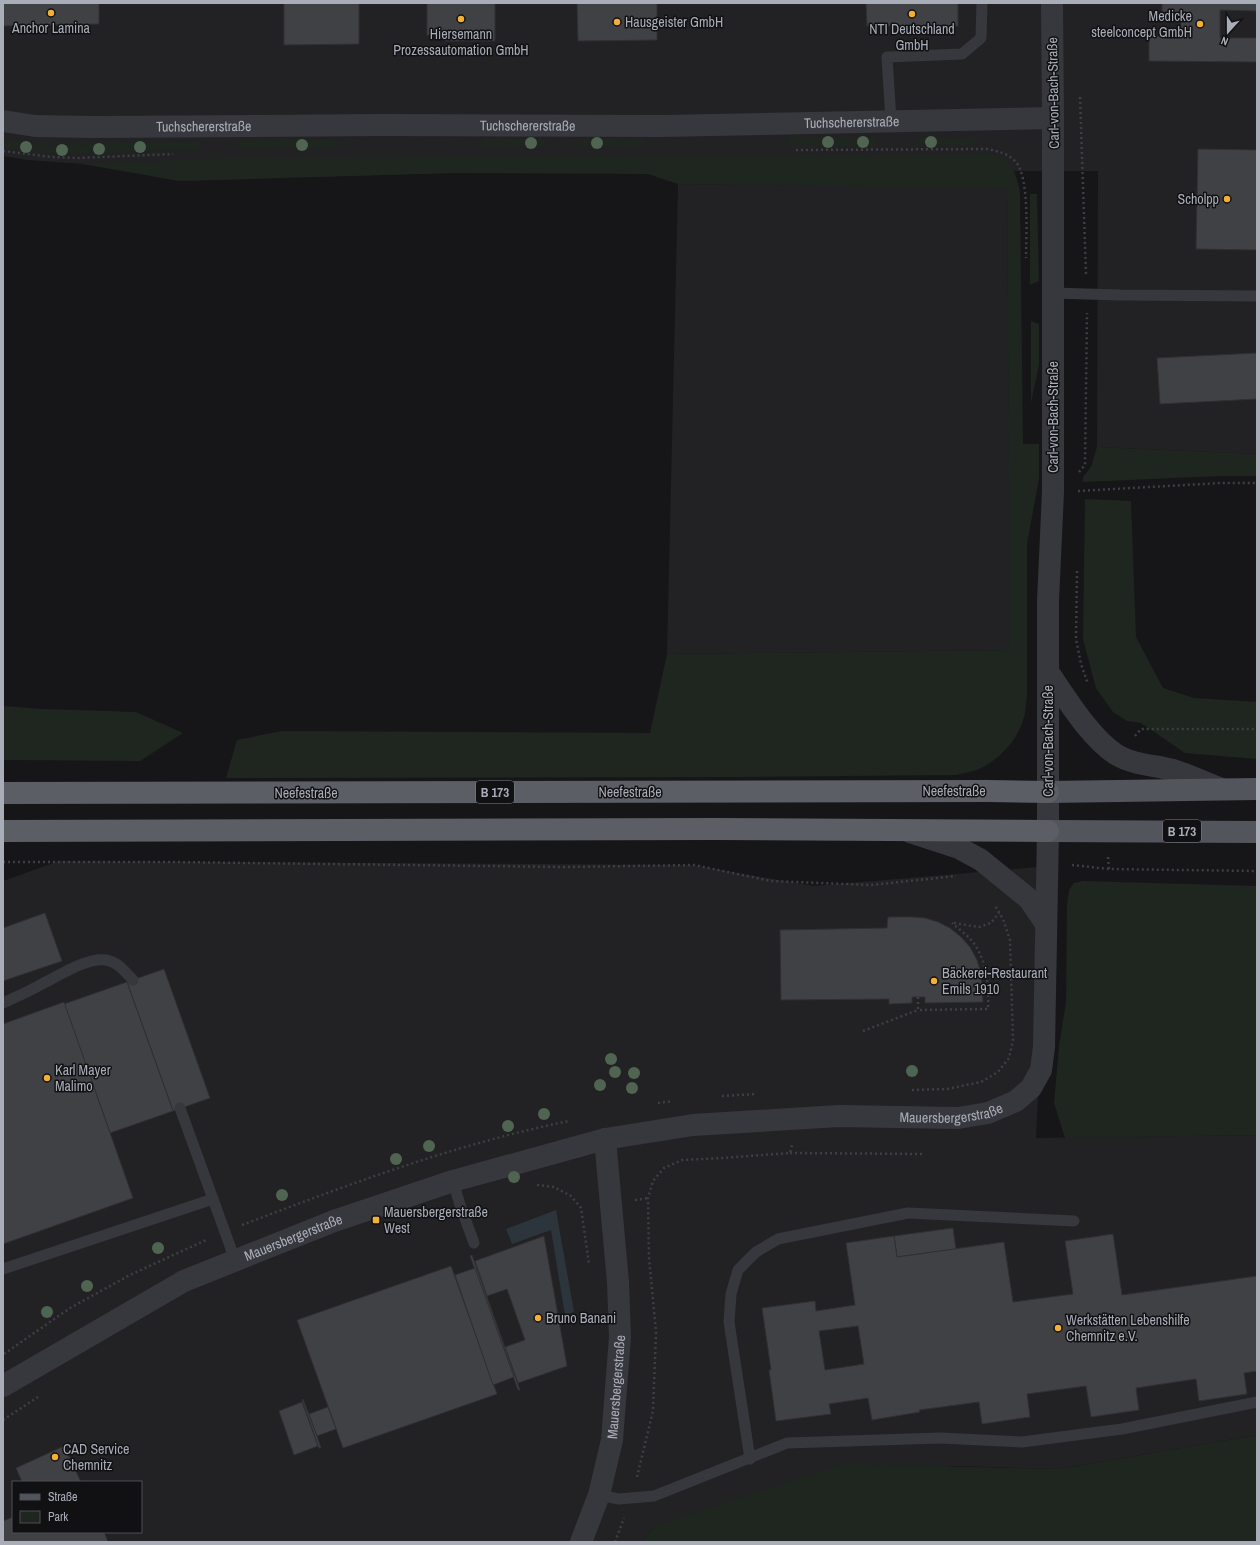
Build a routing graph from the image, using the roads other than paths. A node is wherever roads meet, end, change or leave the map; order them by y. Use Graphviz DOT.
graph roads {
  1 [pos="982,3"];
  2 [pos="1052,3"];
  3 [pos="1053,118"];
  4 [pos="3,121"];
  5 [pos="891,121"];
  6 [pos="1053,292"];
  7 [pos="1257,296"];
  8 [pos="1048,673"];
  9 [pos="1222,789"];
  10 [pos="1257,789"];
  11 [pos="1048,792"];
  12 [pos="3,793"];
  13 [pos="902,830"];
  14 [pos="3,831"];
  15 [pos="1048,831"];
  16 [pos="1257,832"];
  17 [pos="1046,924"];
  18 [pos="133,980"];
  19 [pos="3,1003"];
  20 [pos="180,1108"];
  21 [pos="605,1139"];
  22 [pos="453,1180"];
  23 [pos="212,1199"];
  24 [pos="1074,1221"];
  25 [pos="474,1244"];
  26 [pos="234,1259"];
  27 [pos="3,1269"];
  28 [pos="3,1386"];
  29 [pos="1257,1402"];
  30 [pos="750,1459"];
  31 [pos="593,1507"];
  32 [pos="581,1542"];
  1 -- 5 [label="lane"];
  2 -- 3 [label="street, Carl-von-Bach-Straße"];
  3 -- 5 [label="street, Tuchschererstraße"];
  3 -- 6 [label="street, Carl-von-Bach-Straße"];
  4 -- 5 [label="street, Tuchschererstraße"];
  6 -- 7 [label="lane"];
  6 -- 8 [label="street, Carl-von-Bach-Straße"];
  8 -- 9 [label="street"];
  8 -- 11 [label="street, Carl-von-Bach-Straße"];
  9 -- 10 [label="main road, Neefestraße / B 173"];
  9 -- 11 [label="main road, Neefestraße / B 173"];
  11 -- 12 [label="highway, Neefestraße / B 173"];
  11 -- 15 [label="street, Carl-von-Bach-Straße"];
  13 -- 14 [label="highway, B 173"];
  13 -- 15 [label="highway, B 173"];
  13 -- 17 [label="street"];
  15 -- 16 [label="main road, B 173"];
  15 -- 17 [label="street, Mauersbergerstraße"];
  17 -- 21 [label="street, Mauersbergerstraße"];
  18 -- 19 [label="lane"];
  20 -- 23 [label="lane"];
  21 -- 22 [label="street, Mauersbergerstraße"];
  21 -- 31 [label="street, Mauersbergerstraße"];
  22 -- 25 [label="lane"];
  22 -- 26 [label="street, Mauersbergerstraße"];
  23 -- 26 [label="lane"];
  23 -- 27 [label="lane"];
  24 -- 30 [label="lane"];
  26 -- 28 [label="street, Mauersbergerstraße"];
  29 -- 30 [label="lane"];
  30 -- 31 [label="lane"];
  31 -- 32 [label="street, Mauersbergerstraße"];
}
